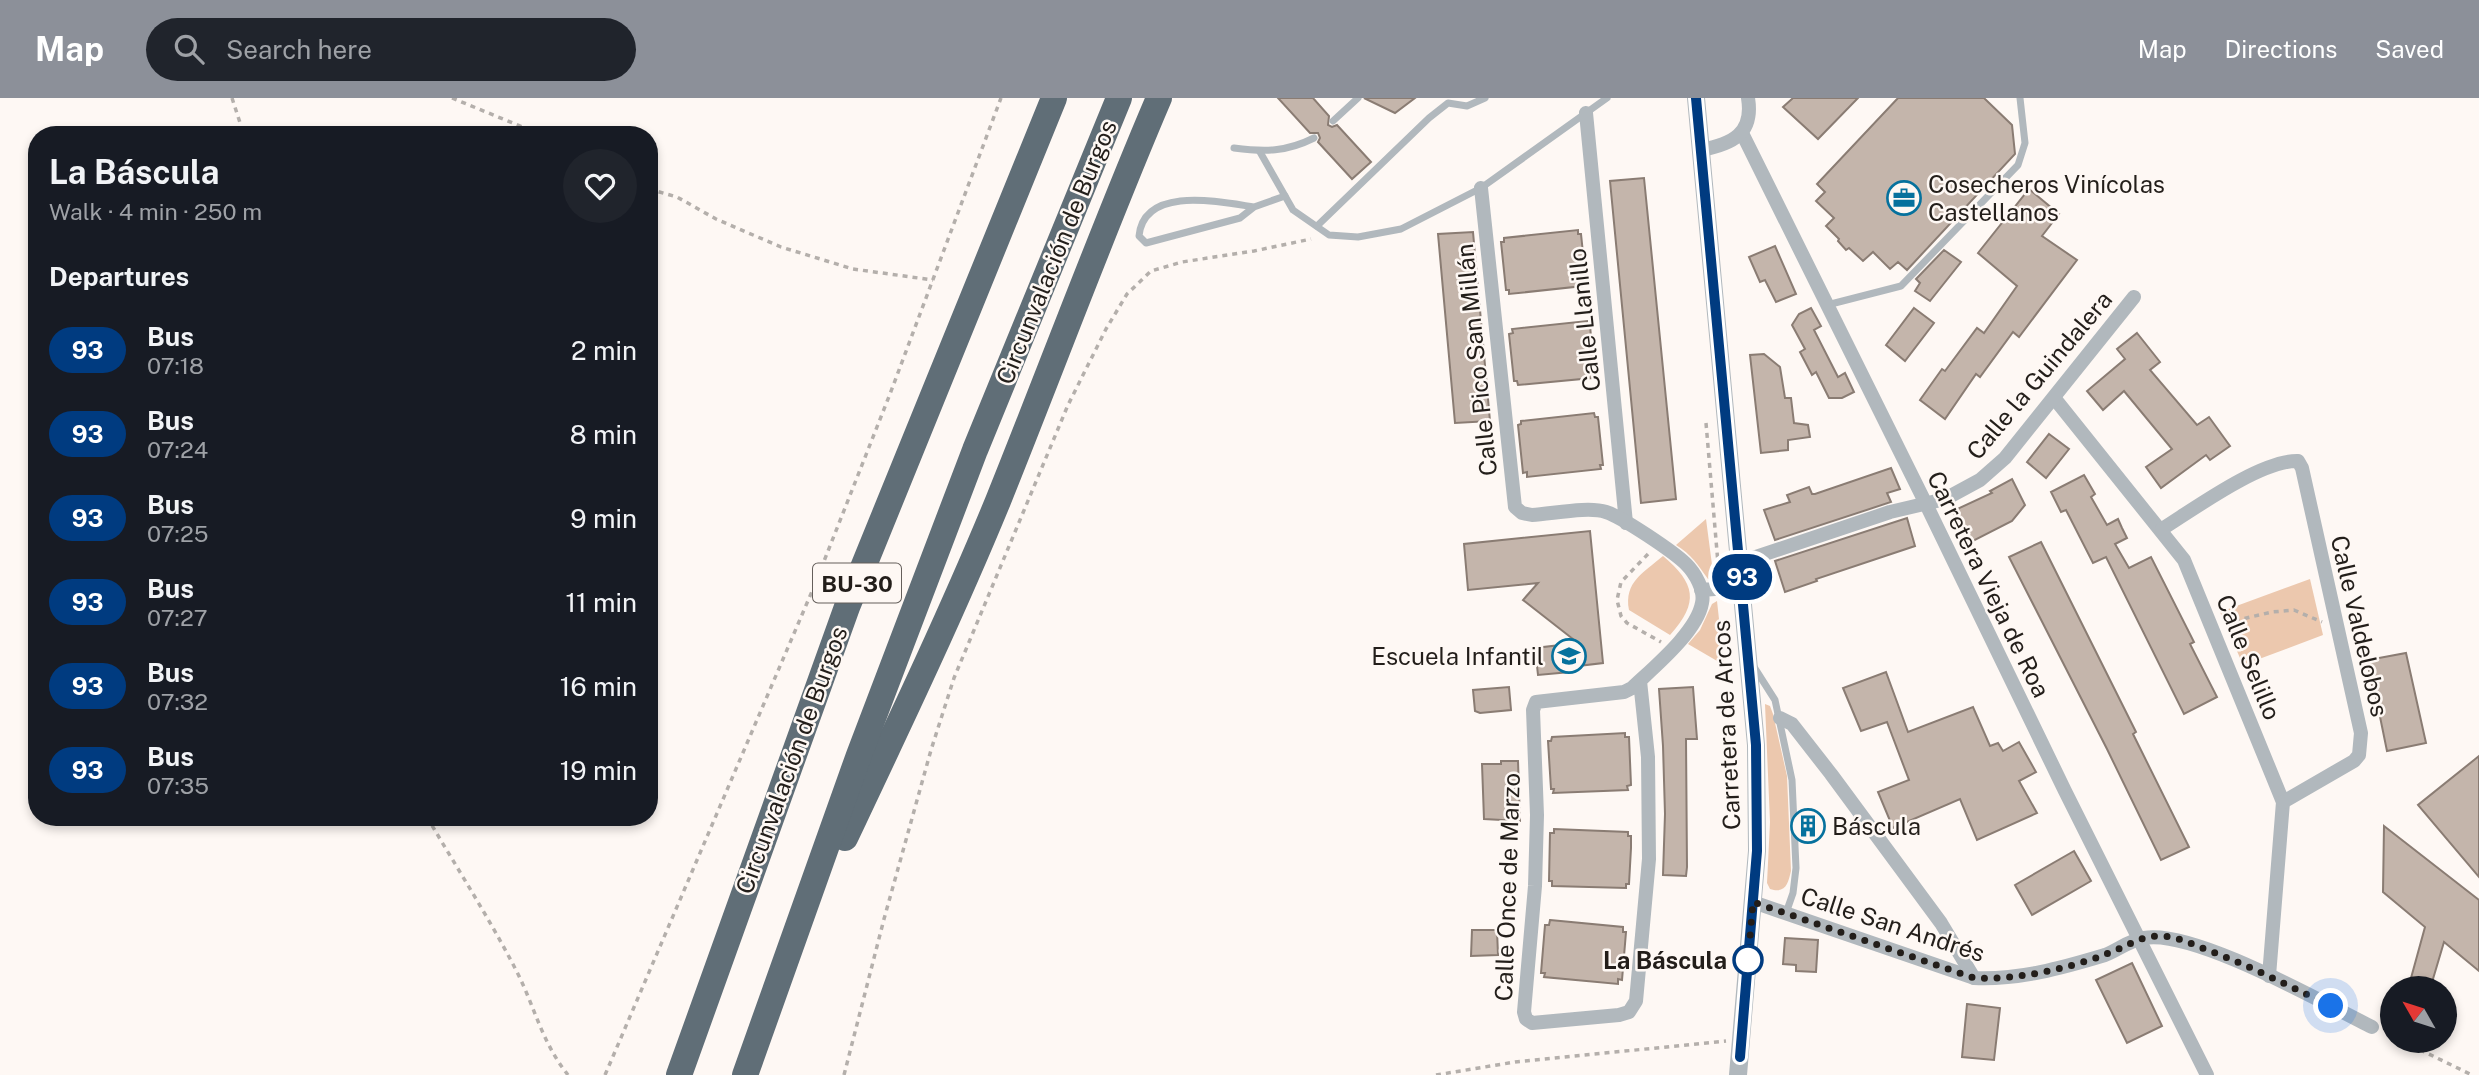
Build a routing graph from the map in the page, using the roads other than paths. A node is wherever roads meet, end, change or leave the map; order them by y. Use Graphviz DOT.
graph roads {
  1 [pos="1054,98"];
  2 [pos="1119,98"];
  3 [pos="1159,98"];
  4 [pos="1358,98"];
  5 [pos="1485,98"];
  6 [pos="1606,98"];
  7 [pos="1696,98"];
  8 [pos="1748,98"];
  9 [pos="2020,98"];
  10 [pos="1448,100"];
  11 [pos="1586,113"];
  12 [pos="1334,121"];
  13 [pos="1742,133"];
  14 [pos="1314,138"];
  15 [pos="1234,148"];
  16 [pos="1701,150"];
  17 [pos="1260,152"];
  18 [pos="1481,188"];
  19 [pos="1285,196"];
  20 [pos="1254,207"];
  21 [pos="1317,226"];
  22 [pos="2134,297"];
  23 [pos="1826,305"];
  24 [pos="2055,399"];
  25 [pos="1925,502"];
  26 [pos="1626,523"];
  27 [pos="2162,529"];
  28 [pos="1741,562"];
  29 [pos="1742,587"];
  30 [pos="1702,590"];
  31 [pos="1748,658"];
  32 [pos="1640,681"];
  33 [pos="1780,718"];
  34 [pos="2283,802"];
  35 [pos="1753,902"];
  36 [pos="1786,913"];
  37 [pos="2141,938"];
  38 [pos="782,972"];
  39 [pos="2269,976"];
  40 [pos="1974,978"];
  41 [pos="2372,1027"];
  42 [pos="1740,1057"];
  43 [pos="679,1075"];
  44 [pos="745,1075"];
  45 [pos="2210,1075"];
  1 -- 43 [label="highway, Circunvalación de Burgos / BU-30"];
  2 -- 38 [label="highway, Circunvalación de Burgos / BU-30"];
  3 -- 38 [label="highway"];
  4 -- 12 [label="lane"];
  5 -- 10 [label="lane"];
  6 -- 11 [label="lane"];
  7 -- 16 [label="street, Carretera de Arcos"];
  8 -- 13 [label="street"];
  9 -- 23 [label="lane"];
  10 -- 21 [label="lane"];
  11 -- 18 [label="lane"];
  11 -- 26 [label="street, Calle Llanillo"];
  13 -- 16 [label="street"];
  13 -- 23 [label="street, Carretera Vieja de Roa"];
  14 -- 17 [label="lane"];
  15 -- 17 [label="lane"];
  16 -- 28 [label="street, Carretera de Arcos"];
  17 -- 19 [label="lane"];
  18 -- 21 [label="lane"];
  18 -- 26 [label="street, Calle Pico San Millán"];
  19 -- 20 [label="lane"];
  19 -- 21 [label="lane"];
  20 -- 20 [label="lane"];
  22 -- 24 [label="street, Calle la Guindalera"];
  23 -- 25 [label="street, Carretera Vieja de Roa"];
  24 -- 25 [label="street, Calle la Guindalera"];
  24 -- 27 [label="street, Calle Selillo"];
  25 -- 28 [label="street, Calle la Guindalera"];
  25 -- 37 [label="street, Carretera Vieja de Roa"];
  26 -- 30 [label="street"];
  27 -- 34 [label="street, Calle Selillo"];
  27 -- 34 [label="street, Calle Valdelobos"];
  28 -- 29 [label="street, Carretera de Arcos"];
  29 -- 30 [label="street"];
  29 -- 31 [label="street, Carretera de Arcos"];
  30 -- 32 [label="street"];
  31 -- 33 [label="lane"];
  31 -- 35 [label="street, Carretera de Arcos"];
  32 -- 32 [label="street, Calle Once de Marzo"];
  33 -- 36 [label="lane"];
  33 -- 40 [label="street"];
  34 -- 39 [label="street, Calle Selillo"];
  35 -- 36 [label="street, Calle San Andrés"];
  35 -- 42 [label="street, Carretera de Arcos"];
  36 -- 40 [label="street, Calle San Andrés"];
  37 -- 39 [label="street, Calle San Andrés"];
  37 -- 40 [label="street, Calle San Andrés"];
  37 -- 45 [label="street, Carretera Vieja de Roa"];
  38 -- 44 [label="highway, Circunvalación de Burgos / BU-30"];
  39 -- 41 [label="street, Calle San Andrés"];
}
